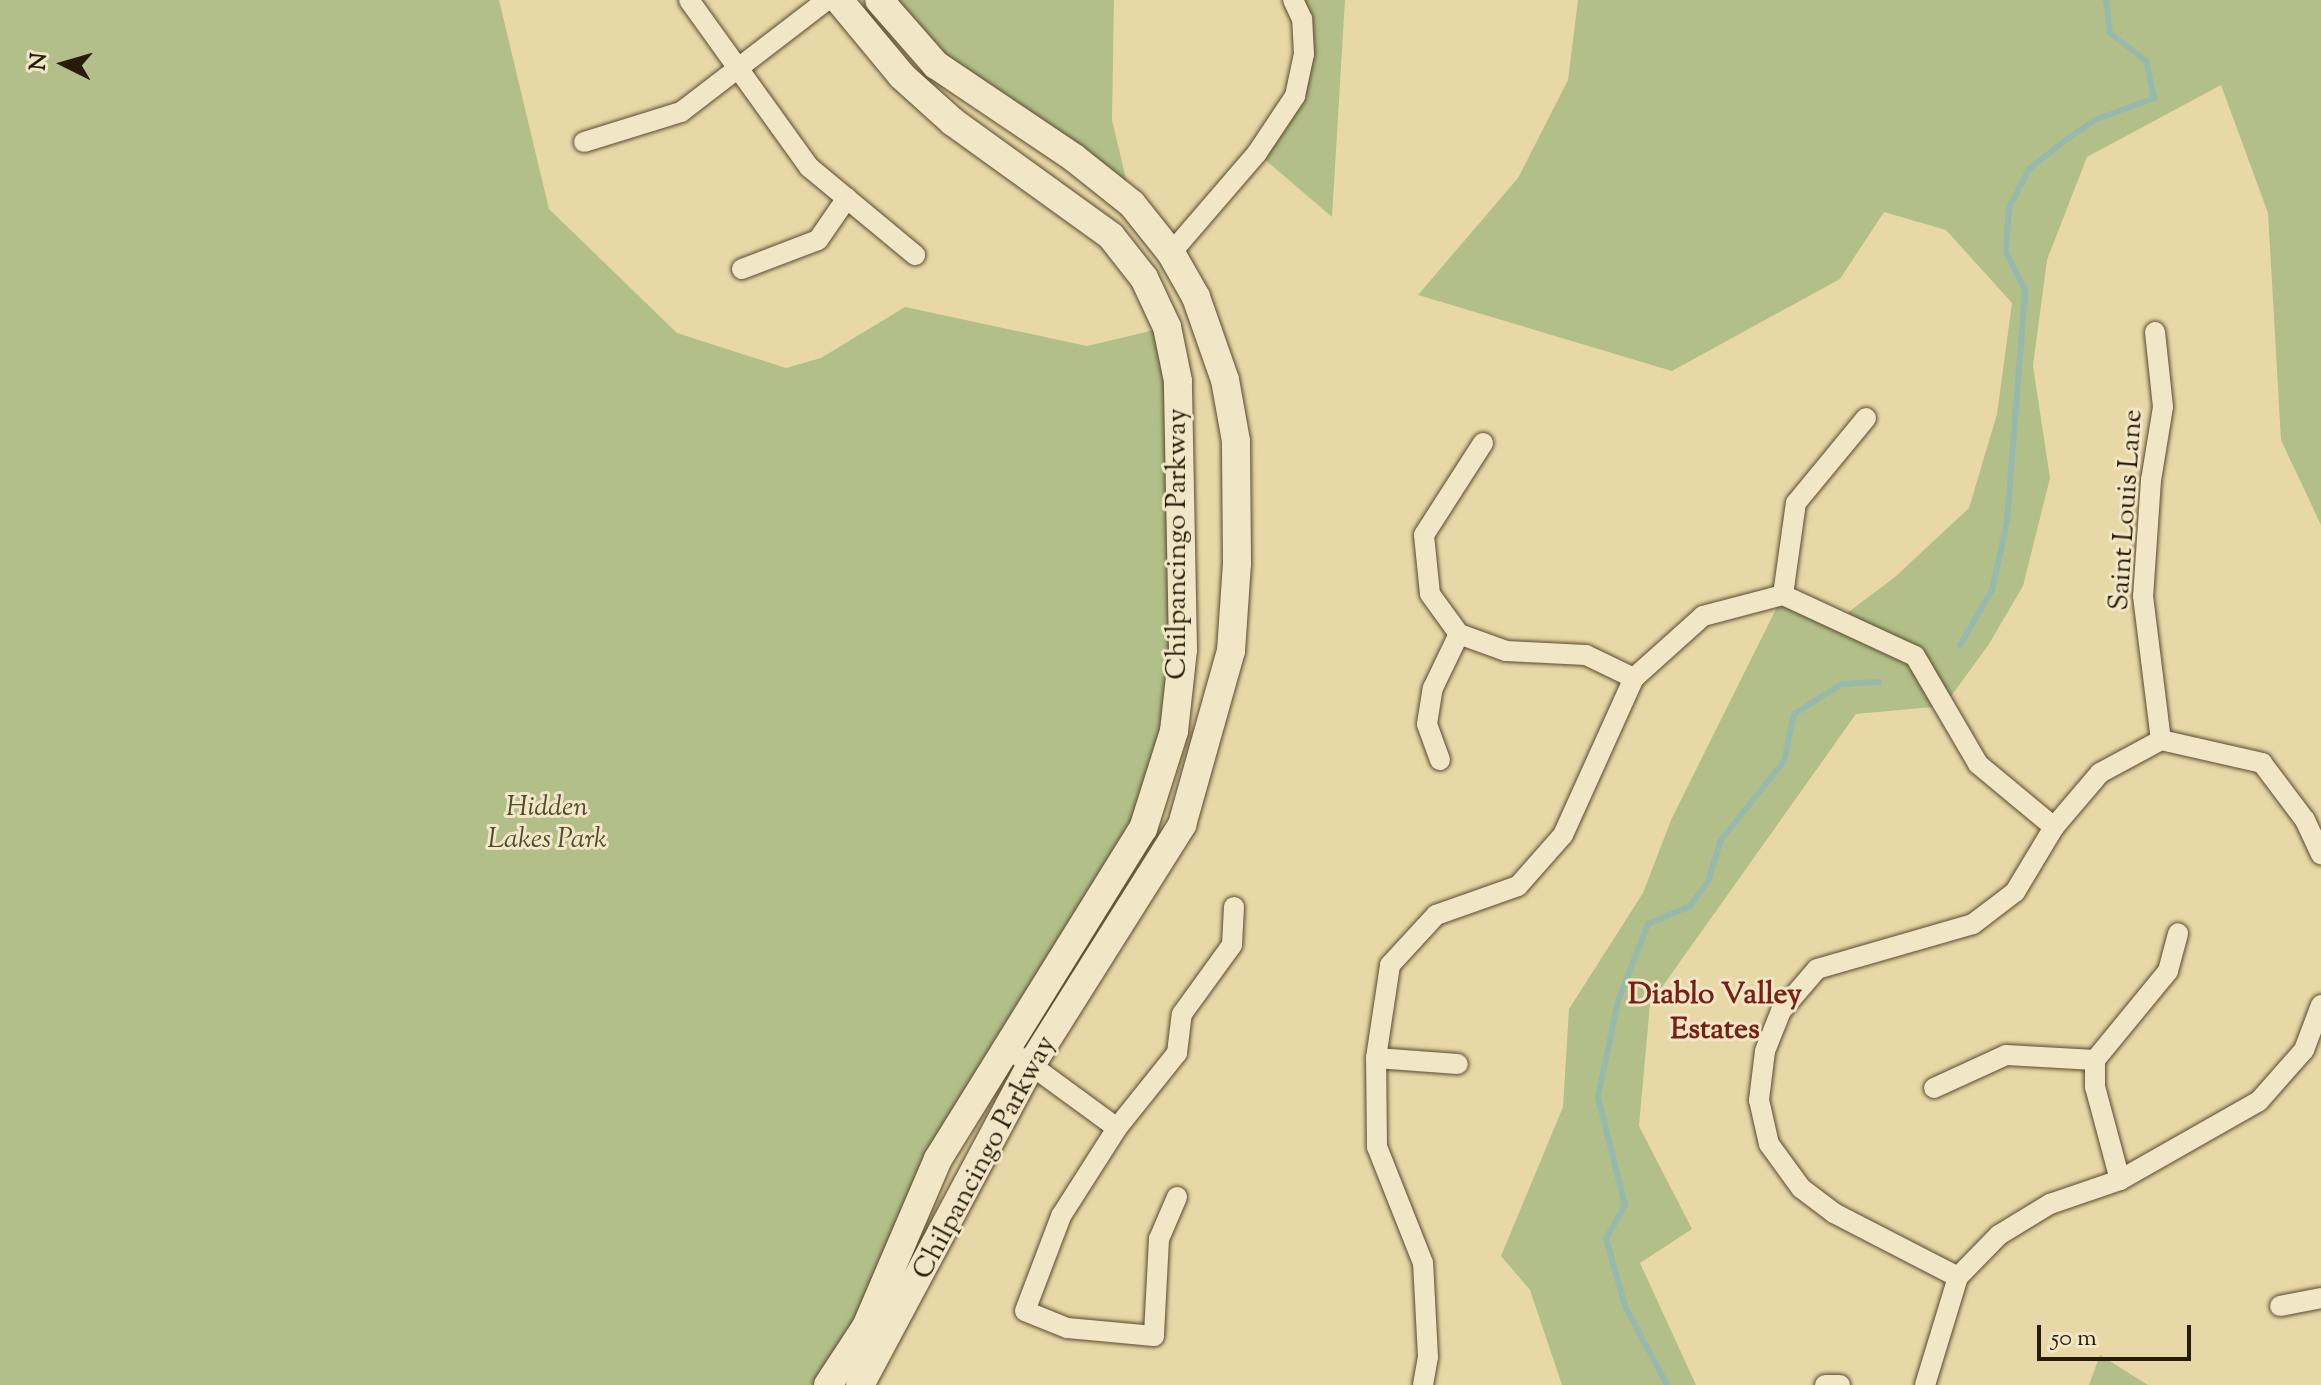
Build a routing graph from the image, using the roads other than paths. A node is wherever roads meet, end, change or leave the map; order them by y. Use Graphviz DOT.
graph roads {
  1 [pos="689,0"];
  2 [pos="827,0"];
  3 [pos="839,0"];
  4 [pos="879,0"];
  5 [pos="1293,0"];
  6 [pos="736,69"];
  7 [pos="584,142"];
  8 [pos="847,198"];
  9 [pos="1171,253"];
  10 [pos="915,255"];
  11 [pos="742,269"];
  12 [pos="2155,332"];
  13 [pos="1866,418"];
  14 [pos="1483,443"];
  15 [pos="1783,595"];
  16 [pos="1459,634"];
  17 [pos="1634,678"];
  18 [pos="2161,740"];
  19 [pos="1440,760"];
  20 [pos="2054,827"];
  21 [pos="2321,854"];
  22 [pos="1234,907"];
  23 [pos="2178,933"];
  24 [pos="2321,1005"];
  25 [pos="1007,1047"];
  26 [pos="1376,1058"];
  27 [pos="2095,1060"];
  28 [pos="1458,1064"];
  29 [pos="1031,1065"];
  30 [pos="1934,1088"];
  31 [pos="1117,1128"];
  32 [pos="2120,1180"];
  33 [pos="1177,1197"];
  34 [pos="1958,1277"];
  35 [pos="2321,1298"];
  36 [pos="2280,1306"];
  37 [pos="866,1375"];
  38 [pos="829,1385"];
  39 [pos="1423,1385"];
  40 [pos="1825,1385"];
  41 [pos="1840,1385"];
  42 [pos="1925,1385"];
  1 -- 6 [label="street"];
  2 -- 6 [label="street"];
  3 -- 25 [label="street, Chilpancingo Parkway"];
  4 -- 9 [label="street, Chilpancingo Parkway"];
  5 -- 9 [label="street"];
  6 -- 7 [label="street"];
  6 -- 8 [label="street"];
  8 -- 10 [label="street"];
  8 -- 11 [label="street"];
  9 -- 29 [label="street, Chilpancingo Parkway"];
  12 -- 18 [label="street, Saint Louis Lane"];
  13 -- 15 [label="street"];
  14 -- 16 [label="street"];
  15 -- 17 [label="street"];
  15 -- 20 [label="street"];
  16 -- 17 [label="street"];
  16 -- 19 [label="street"];
  17 -- 26 [label="street"];
  18 -- 20 [label="street"];
  18 -- 21 [label="street"];
  20 -- 34 [label="street"];
  22 -- 31 [label="street"];
  23 -- 27 [label="street"];
  24 -- 32 [label="street"];
  25 -- 29 [label="street"];
  25 -- 37 [label="street, Chilpancingo Parkway"];
  26 -- 28 [label="street"];
  26 -- 39 [label="street"];
  27 -- 30 [label="street"];
  27 -- 32 [label="street"];
  29 -- 31 [label="street"];
  29 -- 37 [label="street, Chilpancingo Parkway"];
  31 -- 33 [label="street"];
  32 -- 34 [label="street"];
  34 -- 42 [label="street"];
  35 -- 36 [label="street"];
  37 -- 38 [label="street, Chilpancingo Parkway"];
  40 -- 41 [label="street"];
}
